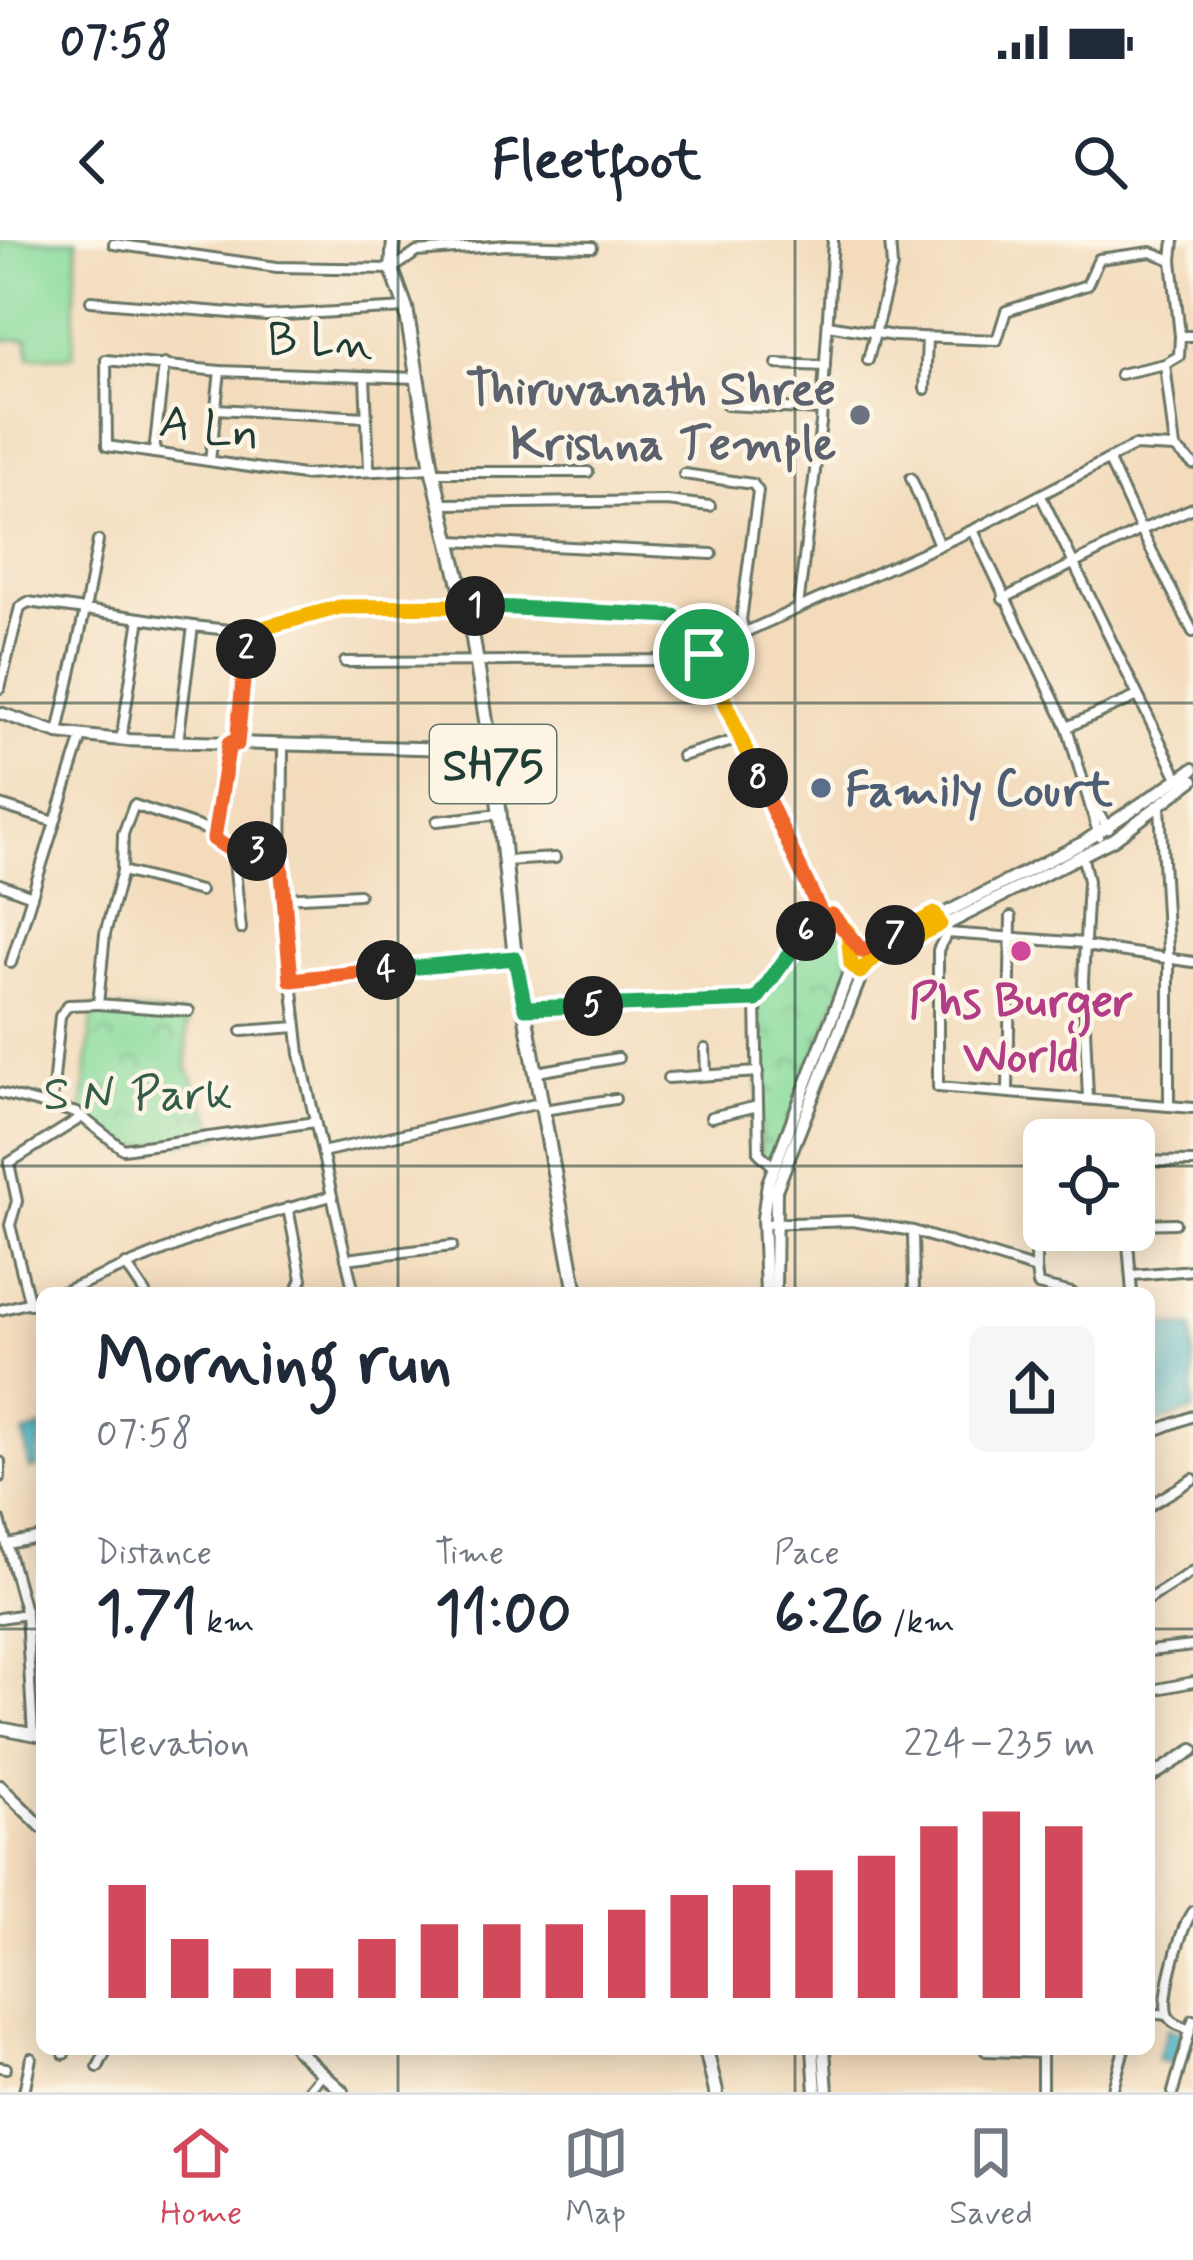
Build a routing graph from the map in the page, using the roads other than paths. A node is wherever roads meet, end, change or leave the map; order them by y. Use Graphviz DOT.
graph roads {
  1 [pos="394,240"];
  2 [pos="833,240"];
  3 [pos="890,240"];
  4 [pos="1121,240"];
  5 [pos="1174,240"];
  6 [pos="113,244"];
  7 [pos="592,247"];
  8 [pos="1123,253"];
  9 [pos="1172,260"];
  10 [pos="392,269"];
  11 [pos="91,301"];
  12 [pos="1176,306"];
  13 [pos="1193,306"];
  14 [pos="406,308"];
  15 [pos="827,325"];
  16 [pos="874,333"];
  17 [pos="1180,336"];
  18 [pos="1193,336"];
  19 [pos="927,338"];
  20 [pos="868,360"];
  21 [pos="164,364"];
  22 [pos="777,364"];
  23 [pos="1165,364"];
  24 [pos="825,366"];
  25 [pos="220,371"];
  26 [pos="1120,374"];
  27 [pos="365,377"];
  28 [pos="417,378"];
  29 [pos="925,388"];
  30 [pos="727,405"];
  31 [pos="215,410"];
  32 [pos="822,410"];
  33 [pos="366,417"];
  34 [pos="1175,448"];
  35 [pos="154,453"];
  36 [pos="1109,460"];
  37 [pos="210,461"];
  38 [pos="1193,463"];
  39 [pos="369,468"];
  40 [pos="433,470"];
  41 [pos="588,472"];
  42 [pos="684,474"];
  43 [pos="911,478"];
  44 [pos="1041,496"];
  45 [pos="445,504"];
  46 [pos="710,506"];
  47 [pos="1193,508"];
  48 [pos="973,530"];
  49 [pos="1141,530"];
  50 [pos="98,541"];
  51 [pos="452,541"];
  52 [pos="939,545"];
  53 [pos="712,554"];
  54 [pos="1074,564"];
  55 [pos="1003,599"];
  56 [pos="465,606"];
  57 [pos="798,608"];
  58 [pos="85,610"];
  59 [pos="140,618"];
  60 [pos="1192,625"];
  61 [pos="193,626"];
  62 [pos="248,632"];
  63 [pos="745,634"];
  64 [pos="704,654"];
  65 [pos="475,660"];
  66 [pos="345,662"];
  67 [pos="0,688"];
  68 [pos="1138,696"];
  69 [pos="0,713"];
  70 [pos="1066,727"];
  71 [pos="58,733"];
  72 [pos="82,736"];
  73 [pos="121,740"];
  74 [pos="740,740"];
  75 [pos="178,742"];
  76 [pos="233,744"];
  77 [pos="283,747"];
  78 [pos="491,750"];
  79 [pos="682,756"];
  80 [pos="1193,769"];
  81 [pos="1179,780"];
  82 [pos="1193,780"];
  83 [pos="0,805"];
  84 [pos="1160,806"];
  85 [pos="500,814"];
  86 [pos="437,821"];
  87 [pos="55,822"];
  88 [pos="214,832"];
  89 [pos="1106,836"];
  90 [pos="280,850"];
  91 [pos="232,851"];
  92 [pos="1082,854"];
  93 [pos="555,858"];
  94 [pos="504,861"];
  95 [pos="122,871"];
  96 [pos="0,884"];
  97 [pos="200,890"];
  98 [pos="359,894"];
  99 [pos="32,896"];
  100 [pos="283,898"];
  101 [pos="1011,917"];
  102 [pos="823,918"];
  103 [pos="942,923"];
  104 [pos="241,928"];
  105 [pos="848,932"];
  106 [pos="1010,936"];
  107 [pos="1085,944"];
  108 [pos="866,956"];
  109 [pos="515,958"];
  110 [pos="1168,958"];
  111 [pos="1193,962"];
  112 [pos="11,963"];
  113 [pos="856,968"];
  114 [pos="291,980"];
  115 [pos="756,1000"];
  116 [pos="98,1004"];
  117 [pos="525,1008"];
  118 [pos="189,1011"];
  119 [pos="297,1027"];
  120 [pos="242,1031"];
  121 [pos="705,1049"];
  122 [pos="618,1058"];
  123 [pos="536,1072"];
  124 [pos="758,1072"];
  125 [pos="706,1076"];
  126 [pos="668,1078"];
  127 [pos="1008,1090"];
  128 [pos="0,1094"];
  129 [pos="1088,1097"];
  130 [pos="615,1099"];
  131 [pos="1168,1105"];
  132 [pos="542,1106"];
  133 [pos="758,1106"];
  134 [pos="1193,1108"];
  135 [pos="51,1110"];
  136 [pos="82,1117"];
  137 [pos="711,1117"];
  138 [pos="315,1122"];
  139 [pos="322,1153"];
  140 [pos="5,1161"];
  141 [pos="1155,1161"];
  142 [pos="1193,1162"];
  143 [pos="773,1166"];
  144 [pos="771,1189"];
  145 [pos="331,1196"];
  146 [pos="288,1208"];
  147 [pos="1175,1223"];
  148 [pos="767,1224"];
  149 [pos="1155,1225"];
  150 [pos="913,1231"];
  151 [pos="452,1246"];
  152 [pos="1037,1251"];
  153 [pos="1132,1251"];
  154 [pos="346,1258"];
  155 [pos="126,1265"];
  156 [pos="1036,1269"];
  157 [pos="1193,1270"];
  158 [pos="1133,1275"];
  159 [pos="74,1287"];
  160 [pos="141,1287"];
  161 [pos="299,1287"];
  162 [pos="353,1287"];
  163 [pos="575,1287"];
  164 [pos="771,1287"];
  165 [pos="914,1287"];
  166 [pos="1046,1287"];
  167 [pos="1132,1287"];
  168 [pos="36,1302"];
  169 [pos="30,1304"];
  170 [pos="0,1310"];
  171 [pos="1193,1416"];
  172 [pos="1155,1430"];
  173 [pos="0,1462"];
  174 [pos="0,1477"];
  175 [pos="1193,1479"];
  176 [pos="1155,1502"];
  177 [pos="0,1520"];
  178 [pos="36,1538"];
  179 [pos="8,1544"];
  180 [pos="1193,1571"];
  181 [pos="1155,1595"];
  182 [pos="26,1614"];
  183 [pos="0,1618"];
  184 [pos="1193,1646"];
  185 [pos="30,1648"];
  186 [pos="36,1648"];
  187 [pos="1155,1650"];
  188 [pos="1193,1682"];
  189 [pos="1155,1689"];
  190 [pos="36,1713"];
  191 [pos="0,1728"];
  192 [pos="36,1735"];
  193 [pos="1193,1750"];
  194 [pos="1155,1774"];
  195 [pos="0,1786"];
  196 [pos="36,1821"];
  197 [pos="1193,1911"];
  198 [pos="1155,2014"];
  199 [pos="1167,2015"];
  200 [pos="1191,2025"];
  201 [pos="104,2055"];
  202 [pos="302,2055"];
  203 [pos="707,2055"];
  204 [pos="814,2055"];
  205 [pos="824,2055"];
  206 [pos="1042,2055"];
  207 [pos="1122,2055"];
  208 [pos="31,2058"];
  209 [pos="98,2067"];
  210 [pos="322,2074"];
  211 [pos="23,2092"];
  212 [pos="307,2092"];
  213 [pos="343,2092"];
  214 [pos="716,2092"];
  215 [pos="817,2092"];
  216 [pos="826,2092"];
  217 [pos="1042,2092"];
  218 [pos="1112,2092"];
  219 [pos="1173,2092"];
  1 -- 10 [label="main road, SH75"];
  2 -- 15 [label="street"];
  3 -- 16 [label="street"];
  4 -- 8 [label="street"];
  5 -- 9 [label="street"];
  6 -- 10 [label="street"];
  7 -- 10 [label="street"];
  8 -- 9 [label="street"];
  8 -- 19 [label="street"];
  9 -- 12 [label="street"];
  10 -- 14 [label="main road, SH75"];
  11 -- 14 [label="street"];
  12 -- 13 [label="street"];
  12 -- 17 [label="street"];
  14 -- 28 [label="main road, SH75"];
  15 -- 16 [label="street"];
  15 -- 24 [label="street"];
  16 -- 19 [label="street"];
  16 -- 20 [label="street"];
  17 -- 18 [label="street"];
  17 -- 23 [label="street"];
  19 -- 29 [label="street"];
  21 -- 25 [label="street, A Ln"];
  21 -- 35 [label="street"];
  21 -- 35 [label="street, A Ln"];
  22 -- 24 [label="street"];
  23 -- 26 [label="street"];
  23 -- 34 [label="street"];
  24 -- 32 [label="street"];
  25 -- 27 [label="street, B Ln"];
  25 -- 31 [label="street"];
  27 -- 28 [label="street, B Ln"];
  27 -- 33 [label="street"];
  28 -- 40 [label="main road, SH75"];
  30 -- 32 [label="street"];
  31 -- 33 [label="street"];
  31 -- 37 [label="street"];
  32 -- 57 [label="street"];
  33 -- 39 [label="street"];
  34 -- 36 [label="street"];
  34 -- 38 [label="street"];
  35 -- 37 [label="street, A Ln"];
  36 -- 44 [label="street"];
  36 -- 49 [label="street"];
  37 -- 39 [label="street, A Ln"];
  39 -- 40 [label="street, A Ln"];
  40 -- 41 [label="street, A Ln"];
  40 -- 45 [label="main road, SH75"];
  42 -- 63 [label="street"];
  43 -- 52 [label="street"];
  44 -- 48 [label="street"];
  44 -- 54 [label="street"];
  45 -- 46 [label="street"];
  45 -- 51 [label="main road, SH75"];
  47 -- 49 [label="street"];
  48 -- 52 [label="street"];
  48 -- 55 [label="street"];
  49 -- 54 [label="street"];
  49 -- 60 [label="street"];
  50 -- 58 [label="street"];
  51 -- 53 [label="street"];
  51 -- 56 [label="main road, SH75"];
  52 -- 57 [label="street"];
  54 -- 55 [label="street"];
  54 -- 68 [label="street"];
  55 -- 70 [label="street"];
  56 -- 62 [label="street"];
  56 -- 64 [label="street"];
  56 -- 65 [label="main road, SH75"];
  57 -- 63 [label="street"];
  58 -- 59 [label="street"];
  58 -- 67 [label="street"];
  58 -- 71 [label="street"];
  59 -- 61 [label="street"];
  59 -- 73 [label="street"];
  61 -- 62 [label="street"];
  61 -- 75 [label="street"];
  62 -- 76 [label="street"];
  63 -- 64 [label="street"];
  64 -- 65 [label="street"];
  64 -- 74 [label="street"];
  65 -- 66 [label="street"];
  65 -- 78 [label="main road, SH75"];
  68 -- 70 [label="street"];
  68 -- 81 [label="street"];
  69 -- 71 [label="main road"];
  70 -- 89 [label="street"];
  71 -- 72 [label="main road"];
  72 -- 73 [label="main road"];
  72 -- 87 [label="street"];
  73 -- 75 [label="main road"];
  74 -- 79 [label="street"];
  74 -- 102 [label="street"];
  75 -- 76 [label="main road"];
  76 -- 77 [label="main road"];
  76 -- 88 [label="street"];
  77 -- 78 [label="main road"];
  77 -- 90 [label="street"];
  78 -- 85 [label="main road, SH75"];
  80 -- 81 [label="main road"];
  81 -- 89 [label="main road"];
  82 -- 84 [label="main road"];
  83 -- 87 [label="street"];
  84 -- 89 [label="main road"];
  84 -- 110 [label="street"];
  85 -- 86 [label="street"];
  85 -- 94 [label="main road, SH75"];
  87 -- 99 [label="street"];
  88 -- 91 [label="street"];
  88 -- 95 [label="street"];
  89 -- 92 [label="main road"];
  89 -- 103 [label="main road"];
  90 -- 91 [label="street"];
  90 -- 100 [label="street"];
  91 -- 104 [label="street"];
  92 -- 103 [label="main road"];
  92 -- 107 [label="street"];
  93 -- 94 [label="street"];
  94 -- 109 [label="main road, SH75"];
  95 -- 97 [label="street"];
  95 -- 116 [label="street"];
  96 -- 99 [label="street"];
  98 -- 100 [label="street"];
  99 -- 112 [label="street"];
  100 -- 114 [label="street"];
  101 -- 106 [label="street"];
  102 -- 105 [label="street"];
  102 -- 115 [label="street"];
  103 -- 106 [label="street"];
  103 -- 108 [label="main road"];
  103 -- 127 [label="street"];
  105 -- 108 [label="street"];
  105 -- 113 [label="main road"];
  106 -- 107 [label="street"];
  106 -- 127 [label="street"];
  107 -- 110 [label="street"];
  107 -- 129 [label="street"];
  108 -- 113 [label="main road"];
  109 -- 114 [label="street"];
  109 -- 117 [label="main road, SH75"];
  110 -- 111 [label="street"];
  110 -- 131 [label="street"];
  113 -- 143 [label="main road"];
  113 -- 144 [label="main road"];
  114 -- 119 [label="street"];
  115 -- 117 [label="street"];
  115 -- 124 [label="street"];
  116 -- 118 [label="street"];
  116 -- 135 [label="street"];
  117 -- 123 [label="main road, SH75"];
  119 -- 120 [label="street"];
  119 -- 138 [label="street"];
  121 -- 125 [label="street"];
  122 -- 123 [label="street"];
  123 -- 132 [label="main road, SH75"];
  124 -- 125 [label="street"];
  124 -- 133 [label="street"];
  125 -- 126 [label="street"];
  127 -- 129 [label="street"];
  128 -- 135 [label="street"];
  129 -- 131 [label="street"];
  130 -- 132 [label="street"];
  131 -- 134 [label="street"];
  132 -- 139 [label="street"];
  132 -- 163 [label="main road, SH75"];
  133 -- 137 [label="street"];
  133 -- 143 [label="street"];
  135 -- 136 [label="street"];
  136 -- 138 [label="street"];
  136 -- 140 [label="street"];
  138 -- 139 [label="street"];
  139 -- 145 [label="street"];
  140 -- 169 [label="street"];
  141 -- 142 [label="street"];
  143 -- 144 [label="main road"];
  144 -- 148 [label="main road"];
  145 -- 146 [label="street"];
  145 -- 154 [label="street"];
  146 -- 155 [label="street"];
  146 -- 161 [label="street"];
  147 -- 149 [label="street"];
  148 -- 150 [label="street"];
  148 -- 164 [label="main road"];
  150 -- 156 [label="street"];
  150 -- 165 [label="street"];
  151 -- 154 [label="street"];
  152 -- 156 [label="street"];
  153 -- 158 [label="street"];
  154 -- 162 [label="street"];
  155 -- 159 [label="street"];
  155 -- 160 [label="street"];
  156 -- 166 [label="street"];
  157 -- 158 [label="street"];
  158 -- 167 [label="street"];
  168 -- 169 [label="street"];
  169 -- 170 [label="street"];
  171 -- 172 [label="street"];
  173 -- 174 [label="street"];
  175 -- 176 [label="street"];
  177 -- 179 [label="street"];
  178 -- 179 [label="street"];
  179 -- 182 [label="street"];
  180 -- 181 [label="street"];
  182 -- 183 [label="street"];
  182 -- 185 [label="street"];
  184 -- 187 [label="street"];
  185 -- 186 [label="street"];
  185 -- 190 [label="street"];
  188 -- 189 [label="street"];
  191 -- 192 [label="main road"];
  193 -- 194 [label="main road"];
  195 -- 196 [label="main road"];
  197 -- 199 [label="street"];
  198 -- 199 [label="street"];
  199 -- 200 [label="street"];
  200 -- 219 [label="street"];
  201 -- 209 [label="street"];
  202 -- 210 [label="main road"];
  203 -- 214 [label="main road"];
  204 -- 215 [label="main road"];
  205 -- 216 [label="main road"];
  206 -- 217 [label="street"];
  207 -- 218 [label="street"];
  208 -- 211 [label="street"];
  210 -- 212 [label="street"];
  210 -- 213 [label="main road"];
}
